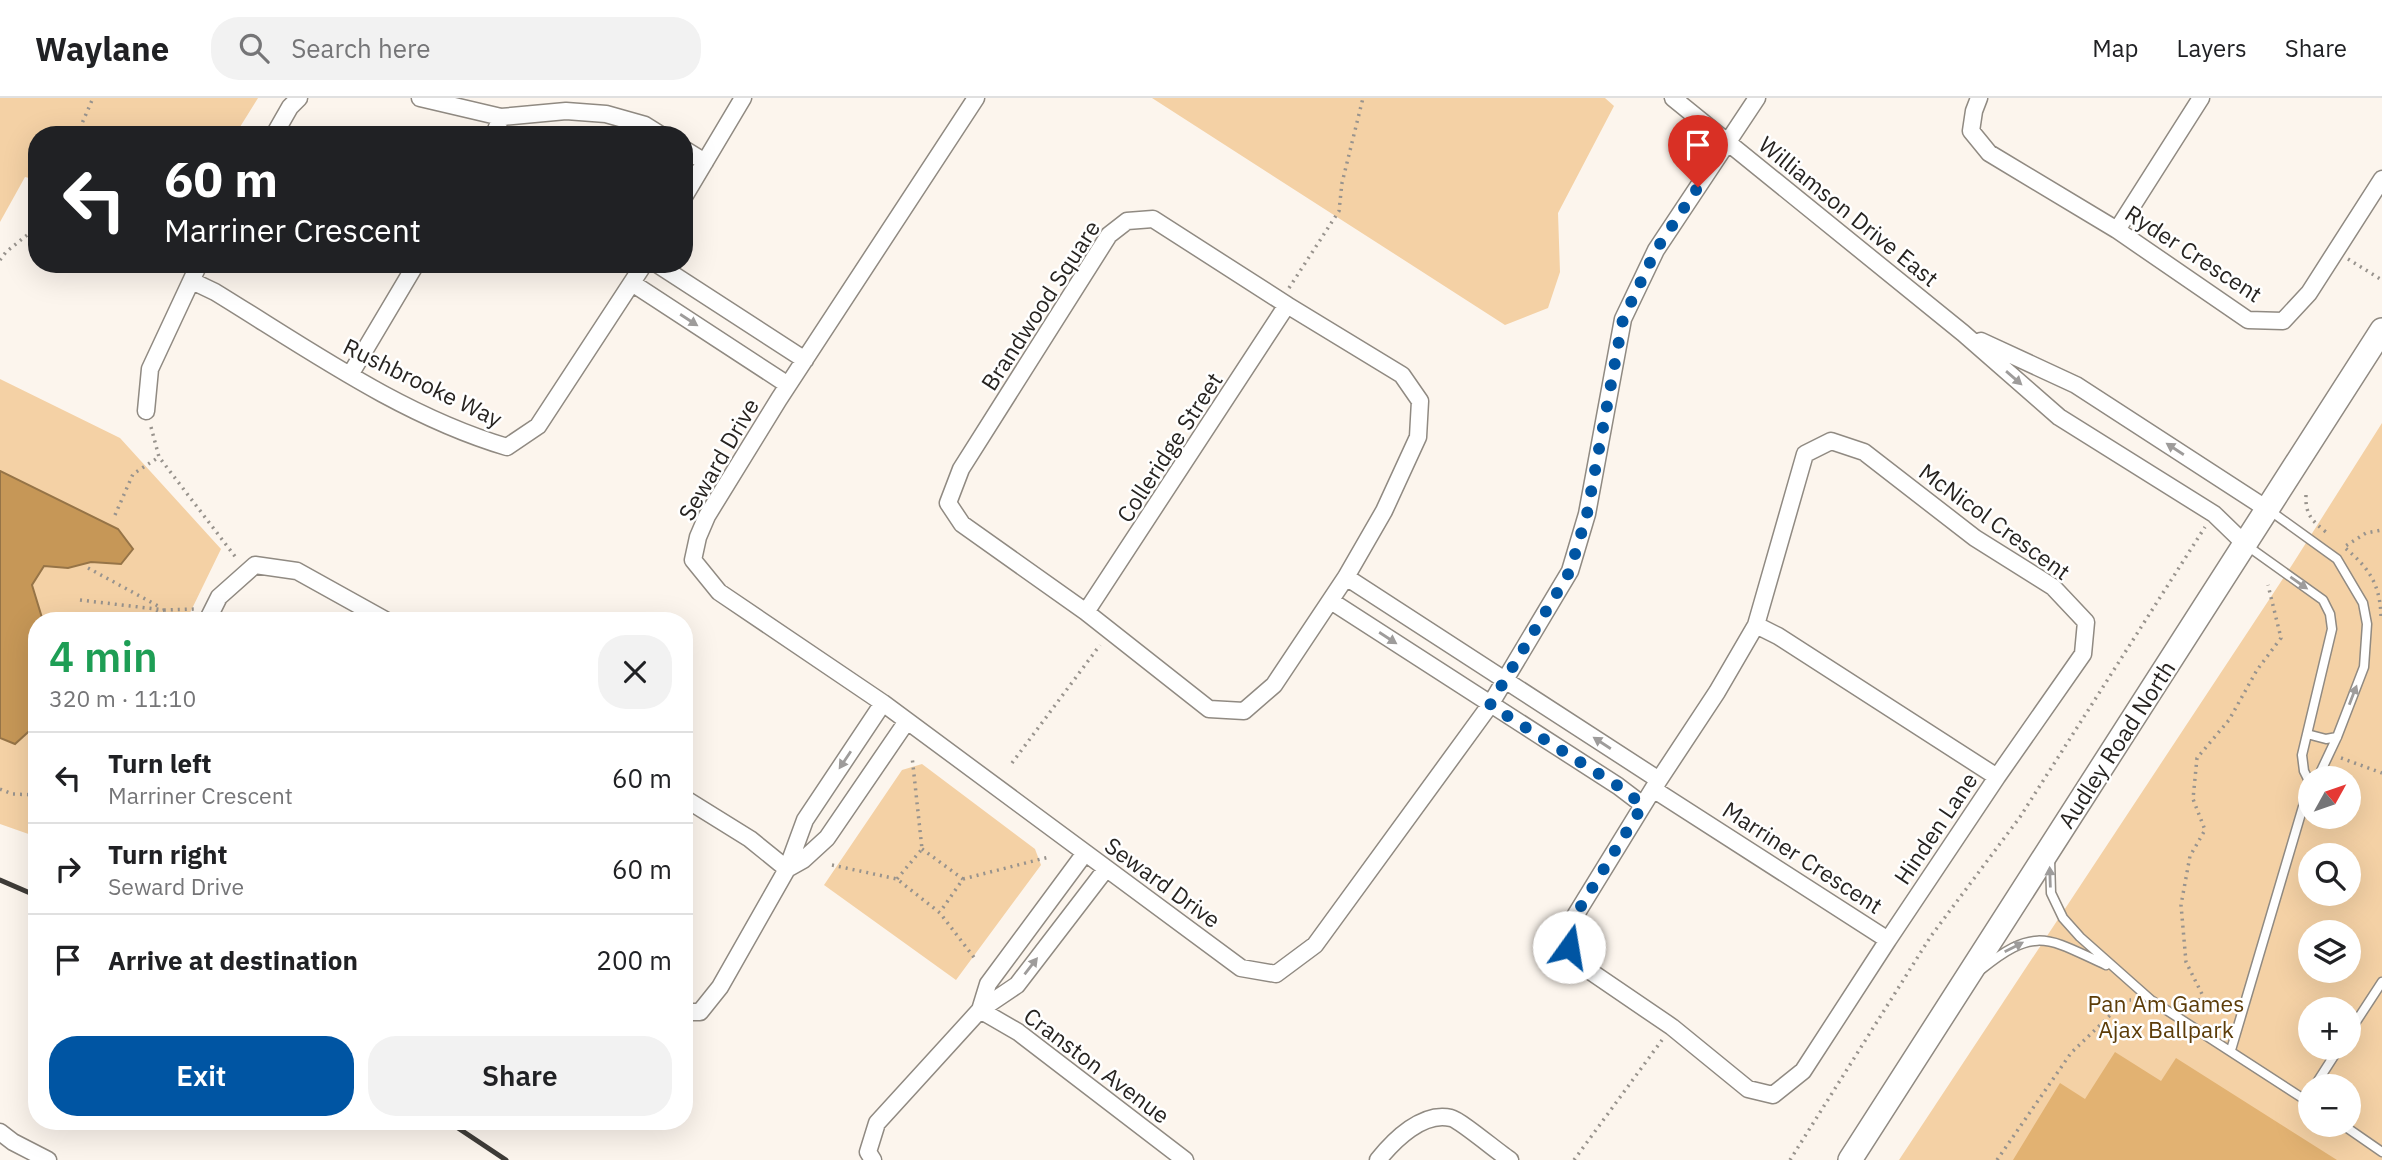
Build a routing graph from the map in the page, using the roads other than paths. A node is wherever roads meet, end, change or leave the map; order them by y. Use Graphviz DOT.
graph roads {
  1 [pos="299,98"];
  2 [pos="420,98"];
  3 [pos="743,98"];
  4 [pos="976,98"];
  5 [pos="1673,98"];
  6 [pos="1757,98"];
  7 [pos="1979,98"];
  8 [pos="2201,98"];
  9 [pos="501,117"];
  10 [pos="279,126"];
  11 [pos="498,126"];
  12 [pos="647,126"];
  13 [pos="1727,142"];
  14 [pos="693,155"];
  15 [pos="705,162"];
  16 [pos="2382,179"];
  17 [pos="693,182"];
  18 [pos="2116,230"];
  19 [pos="195,273"];
  20 [pos="411,273"];
  21 [pos="638,273"];
  22 [pos="671,273"];
  23 [pos="192,281"];
  24 [pos="632,283"];
  25 [pos="1284,303"];
  26 [pos="2382,330"];
  27 [pos="1963,333"];
  28 [pos="805,360"];
  29 [pos="350,375"];
  30 [pos="788,385"];
  31 [pos="146,411"];
  32 [pos="2267,509"];
  33 [pos="2244,543"];
  34 [pos="1346,577"];
  35 [pos="1331,601"];
  36 [pos="212,612"];
  37 [pos="371,612"];
  38 [pos="1086,612"];
  39 [pos="1756,625"];
  40 [pos="1504,680"];
  41 [pos="883,703"];
  42 [pos="1490,705"];
  43 [pos="907,721"];
  44 [pos="2306,734"];
  45 [pos="2337,737"];
  46 [pos="2303,766"];
  47 [pos="2323,766"];
  48 [pos="1997,776"];
  49 [pos="1656,785"];
  50 [pos="693,804"];
  51 [pos="1643,805"];
  52 [pos="2298,824"];
  53 [pos="2049,848"];
  54 [pos="1085,853"];
  55 [pos="787,869"];
  56 [pos="1107,869"];
  57 [pos="1888,940"];
  58 [pos="2115,970"];
  59 [pos="2382,982"];
  60 [pos="1960,988"];
  61 [pos="980,1010"];
  62 [pos="693,1012"];
  63 [pos="2361,1014"];
  64 [pos="2231,1050"];
  65 [pos="2298,1092"];
  66 [pos="0,1132"];
  67 [pos="2360,1137"];
  68 [pos="2382,1152"];
  69 [pos="48,1160"];
  70 [pos="873,1160"];
  71 [pos="1185,1160"];
  72 [pos="1378,1160"];
  73 [pos="1510,1160"];
  74 [pos="1850,1160"];
  1 -- 10 [label="street"];
  2 -- 9 [label="street"];
  3 -- 15 [label="street"];
  4 -- 28 [label="street, Seward Drive"];
  5 -- 13 [label="street, Williamson Drive East"];
  6 -- 13 [label="street, Seward Drive"];
  7 -- 18 [label="street, Ryder Crescent"];
  8 -- 18 [label="street"];
  9 -- 11 [label="street"];
  9 -- 12 [label="street"];
  13 -- 27 [label="street, Williamson Drive East"];
  13 -- 40 [label="street, Seward Drive"];
  14 -- 15 [label="street"];
  15 -- 17 [label="street"];
  16 -- 18 [label="street, Ryder Crescent"];
  19 -- 23 [label="street"];
  20 -- 29 [label="street"];
  21 -- 24 [label="street, Rushbrooke Way"];
  22 -- 28 [label="street"];
  23 -- 29 [label="street, Rushbrooke Way"];
  23 -- 31 [label="street"];
  24 -- 29 [label="street, Rushbrooke Way"];
  24 -- 30 [label="street, one-way"];
  25 -- 34 [label="street, Brandwood Square"];
  25 -- 38 [label="street, Colleridge Street"];
  25 -- 38 [label="street, Brandwood Square"];
  26 -- 32 [label="street, Audley Road North"];
  32 -- 27 [label="street, Williamson Drive East, one-way"];
  27 -- 33 [label="street, Williamson Drive East, one-way"];
  28 -- 30 [label="street, Seward Drive"];
  30 -- 41 [label="street, Seward Drive"];
  32 -- 33 [label="street, Audley Road North"];
  45 -- 32 [label="lane, one-way"];
  33 -- 44 [label="lane, one-way"];
  33 -- 53 [label="street, Audley Road North"];
  34 -- 35 [label="street, Brandwood Square"];
  34 -- 40 [label="street, Marriner Crescent"];
  35 -- 38 [label="street, Brandwood Square"];
  35 -- 42 [label="street, one-way"];
  36 -- 37 [label="street"];
  39 -- 48 [label="street"];
  39 -- 48 [label="street, McNicol Crescent"];
  39 -- 49 [label="street, McNicol Crescent"];
  40 -- 42 [label="street, Seward Drive"];
  49 -- 40 [label="street, Marriner Crescent, one-way"];
  41 -- 43 [label="street, Seward Drive"];
  41 -- 55 [label="street, one-way"];
  42 -- 51 [label="street"];
  42 -- 56 [label="street, Seward Drive"];
  43 -- 54 [label="street, Seward Drive"];
  43 -- 55 [label="street"];
  44 -- 45 [label="lane"];
  44 -- 46 [label="lane"];
  45 -- 47 [label="lane"];
  48 -- 57 [label="street, Hinden Lane"];
  49 -- 51 [label="street, Marriner Crescent"];
  49 -- 57 [label="street, Marriner Crescent"];
  50 -- 55 [label="street"];
  51 -- 57 [label="street, Marriner Crescent"];
  52 -- 64 [label="lane"];
  58 -- 53 [label="lane, one-way"];
  53 -- 60 [label="street, Audley Road North"];
  54 -- 56 [label="street, Seward Drive"];
  54 -- 61 [label="street"];
  55 -- 62 [label="street"];
  61 -- 56 [label="street, one-way"];
  60 -- 58 [label="lane, one-way"];
  58 -- 64 [label="lane"];
  59 -- 63 [label="lane"];
  60 -- 74 [label="street, Audley Road North"];
  61 -- 70 [label="street"];
  61 -- 71 [label="street, Cranston Avenue"];
  64 -- 65 [label="lane"];
  66 -- 69 [label="street"];
  67 -- 68 [label="lane"];
  72 -- 73 [label="street"];
}
